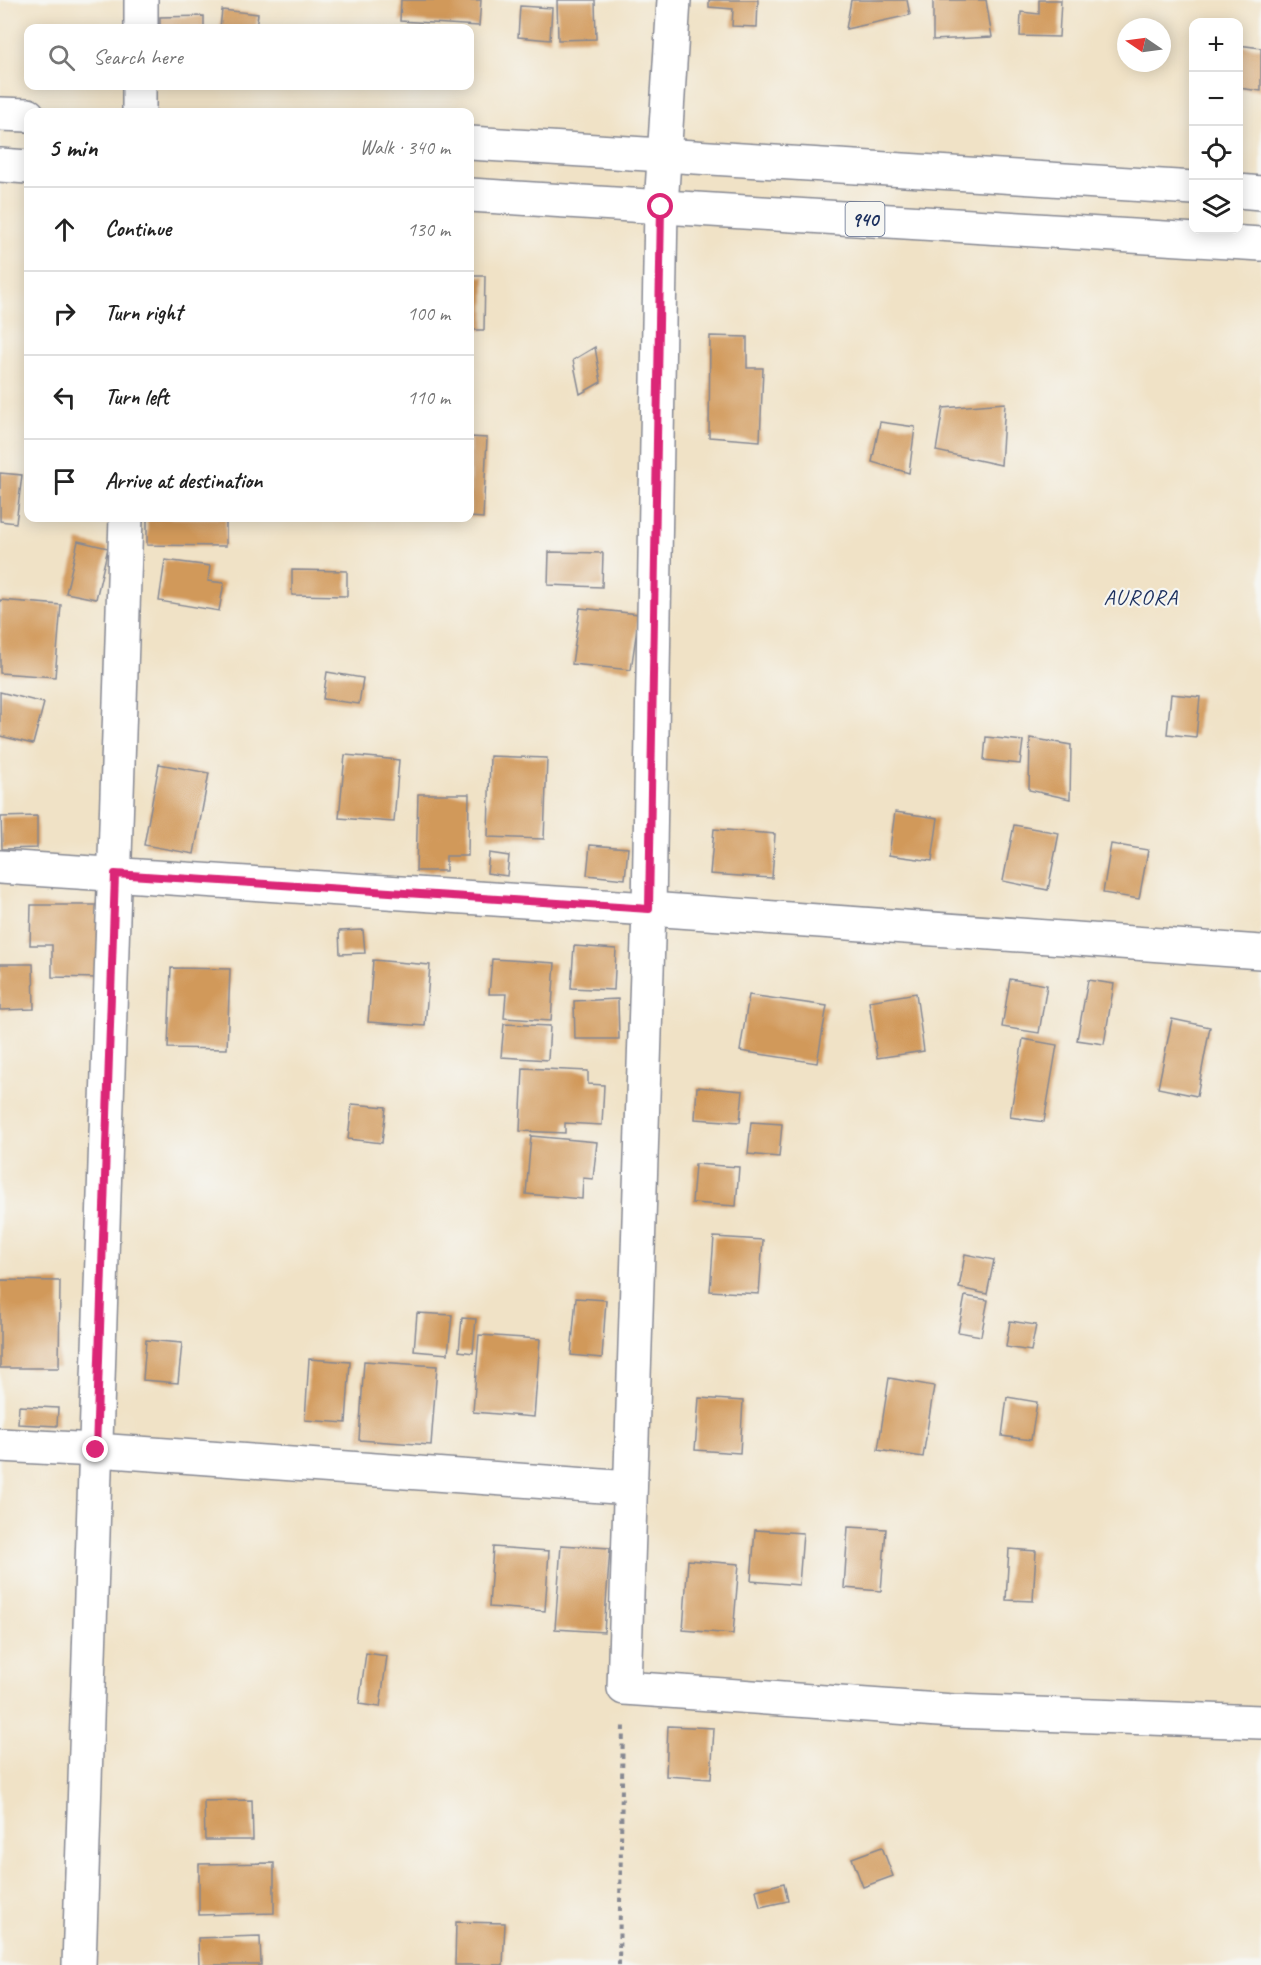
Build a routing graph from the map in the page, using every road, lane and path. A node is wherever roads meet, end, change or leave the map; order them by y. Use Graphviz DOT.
graph roads {
  1 [pos="141,0"];
  2 [pos="674,0"];
  3 [pos="141,24"];
  4 [pos="139,90"];
  5 [pos="139,108"];
  6 [pos="0,114"];
  7 [pos="24,115"];
  8 [pos="474,143"];
  9 [pos="664,155"];
  10 [pos="0,165"];
  11 [pos="24,167"];
  12 [pos="1189,188"];
  13 [pos="1243,191"];
  14 [pos="1261,193"];
  15 [pos="474,195"];
  16 [pos="661,207"];
  17 [pos="1261,244"];
  18 [pos="126,522"];
  19 [pos="0,867"];
  20 [pos="115,874"];
  21 [pos="649,909"];
  22 [pos="1261,952"];
  23 [pos="0,1445"];
  24 [pos="96,1450"];
  25 [pos="630,1488"];
  26 [pos="624,1688"];
  27 [pos="1261,1722"];
  28 [pos="79,1965"];
  29 [pos="619,1965"];
  1 -- 3 [label="main road"];
  2 -- 9 [label="main road"];
  4 -- 5 [label="main road"];
  6 -- 7 [label="main road"];
  8 -- 9 [label="main road"];
  9 -- 12 [label="main road"];
  9 -- 16 [label="main road"];
  10 -- 11 [label="main road"];
  13 -- 14 [label="main road"];
  15 -- 16 [label="main road, 940"];
  16 -- 17 [label="main road, 940"];
  16 -- 21 [label="main road"];
  18 -- 20 [label="main road"];
  19 -- 20 [label="main road"];
  20 -- 21 [label="main road"];
  20 -- 24 [label="main road"];
  21 -- 22 [label="main road"];
  21 -- 25 [label="main road"];
  23 -- 24 [label="main road"];
  24 -- 25 [label="main road"];
  24 -- 28 [label="main road"];
  25 -- 26 [label="main road"];
  26 -- 27 [label="main road"];
  26 -- 29 [label="path"];
}
